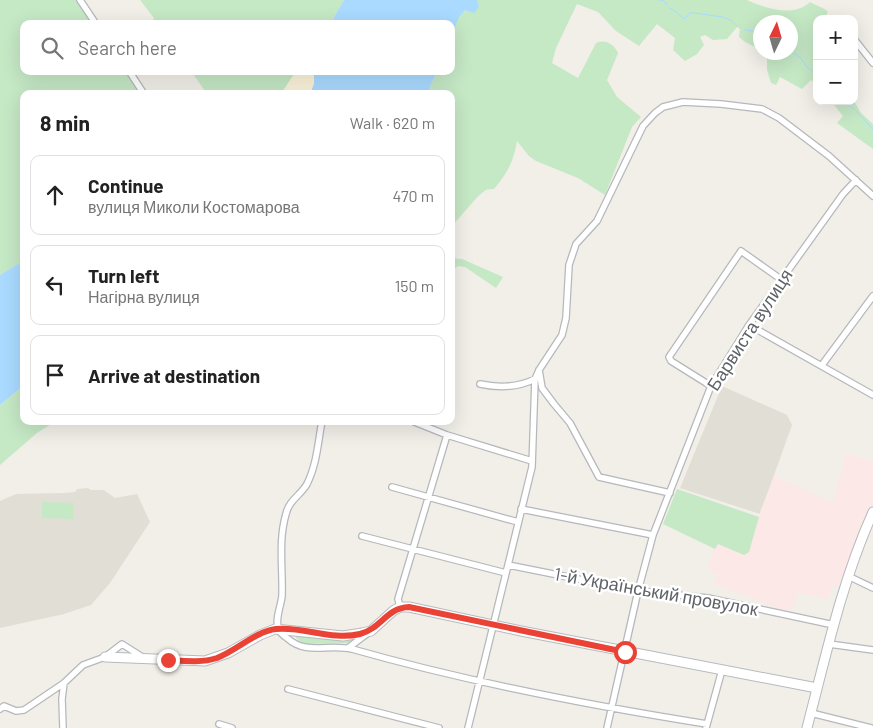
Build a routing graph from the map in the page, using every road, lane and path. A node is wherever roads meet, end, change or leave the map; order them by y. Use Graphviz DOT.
graph roads {
  1 [pos="80,0"];
  2 [pos="93,20"];
  3 [pos="858,44"];
  4 [pos="873,64"];
  5 [pos="131,75"];
  6 [pos="141,90"];
  7 [pos="856,180"];
  8 [pos="873,196"];
  9 [pos="782,280"];
  10 [pos="873,296"];
  11 [pos="749,325"];
  12 [pos="822,365"];
  13 [pos="539,370"];
  14 [pos="535,379"];
  15 [pos="480,384"];
  16 [pos="711,386"];
  17 [pos="873,396"];
  18 [pos="321,425"];
  19 [pos="422,425"];
  20 [pos="447,435"];
  21 [pos="532,461"];
  22 [pos="392,487"];
  23 [pos="670,493"];
  24 [pos="429,496"];
  25 [pos="521,509"];
  26 [pos="873,512"];
  27 [pos="518,522"];
  28 [pos="653,534"];
  29 [pos="362,536"];
  30 [pos="414,550"];
  31 [pos="508,565"];
  32 [pos="506,573"];
  33 [pos="848,576"];
  34 [pos="873,588"];
  35 [pos="638,592"];
  36 [pos="400,608"];
  37 [pos="834,625"];
  38 [pos="493,626"];
  39 [pos="278,629"];
  40 [pos="371,631"];
  41 [pos="829,644"];
  42 [pos="348,648"];
  43 [pos="873,650"];
  44 [pos="625,652"];
  45 [pos="105,657"];
  46 [pos="146,659"];
  47 [pos="722,670"];
  48 [pos="479,682"];
  49 [pos="64,683"];
  50 [pos="817,688"];
  51 [pos="288,689"];
  52 [pos="2,708"];
  53 [pos="612,709"];
  54 [pos="811,713"];
  55 [pos="219,724"];
  56 [pos="706,726"];
  57 [pos="63,728"];
  58 [pos="232,728"];
  59 [pos="438,728"];
  60 [pos="468,728"];
  61 [pos="607,728"];
  62 [pos="807,728"];
  63 [pos="871,728"];
  1 -- 2 [label="street"];
  3 -- 4 [label="street"];
  5 -- 6 [label="street"];
  7 -- 8 [label="street"];
  7 -- 9 [label="street, Барвиста вулиця"];
  7 -- 13 [label="street"];
  9 -- 11 [label="street, Барвиста вулиця"];
  9 -- 16 [label="street"];
  10 -- 12 [label="street"];
  11 -- 12 [label="street"];
  11 -- 16 [label="street, Барвиста вулиця"];
  12 -- 17 [label="street"];
  13 -- 14 [label="street"];
  13 -- 23 [label="street"];
  14 -- 15 [label="street"];
  14 -- 21 [label="street"];
  16 -- 23 [label="street, Барвиста вулиця"];
  18 -- 39 [label="street"];
  19 -- 20 [label="street"];
  20 -- 21 [label="street"];
  20 -- 24 [label="street"];
  21 -- 25 [label="street"];
  22 -- 24 [label="street"];
  23 -- 28 [label="street, Барвиста вулиця"];
  24 -- 27 [label="street"];
  24 -- 30 [label="street"];
  25 -- 27 [label="street"];
  25 -- 28 [label="street"];
  26 -- 33 [label="street"];
  27 -- 31 [label="street"];
  28 -- 35 [label="street, Барвиста вулиця"];
  29 -- 30 [label="street"];
  30 -- 32 [label="street"];
  30 -- 36 [label="street"];
  31 -- 32 [label="street"];
  31 -- 35 [label="street, 1-й Український провулок"];
  32 -- 38 [label="street"];
  33 -- 34 [label="street"];
  33 -- 37 [label="street"];
  35 -- 37 [label="street, 1-й Український провулок"];
  35 -- 44 [label="street, Барвиста вулиця"];
  36 -- 38 [label="street"];
  36 -- 40 [label="street"];
  37 -- 41 [label="street"];
  38 -- 44 [label="street"];
  38 -- 48 [label="street"];
  39 -- 40 [label="street"];
  39 -- 42 [label="street"];
  39 -- 46 [label="street"];
  40 -- 42 [label="street"];
  41 -- 43 [label="street"];
  41 -- 50 [label="street"];
  42 -- 48 [label="street"];
  44 -- 47 [label="street"];
  44 -- 53 [label="street, Барвиста вулиця"];
  45 -- 46 [label="street"];
  45 -- 46 [label="street"];
  45 -- 49 [label="street"];
  47 -- 50 [label="street"];
  47 -- 56 [label="street"];
  48 -- 53 [label="street"];
  48 -- 60 [label="street"];
  49 -- 52 [label="street"];
  49 -- 57 [label="street"];
  50 -- 54 [label="street"];
  51 -- 59 [label="street"];
  53 -- 56 [label="street"];
  53 -- 61 [label="street, Барвиста вулиця"];
  54 -- 62 [label="street"];
  54 -- 63 [label="street"];
  55 -- 58 [label="street"];
}
